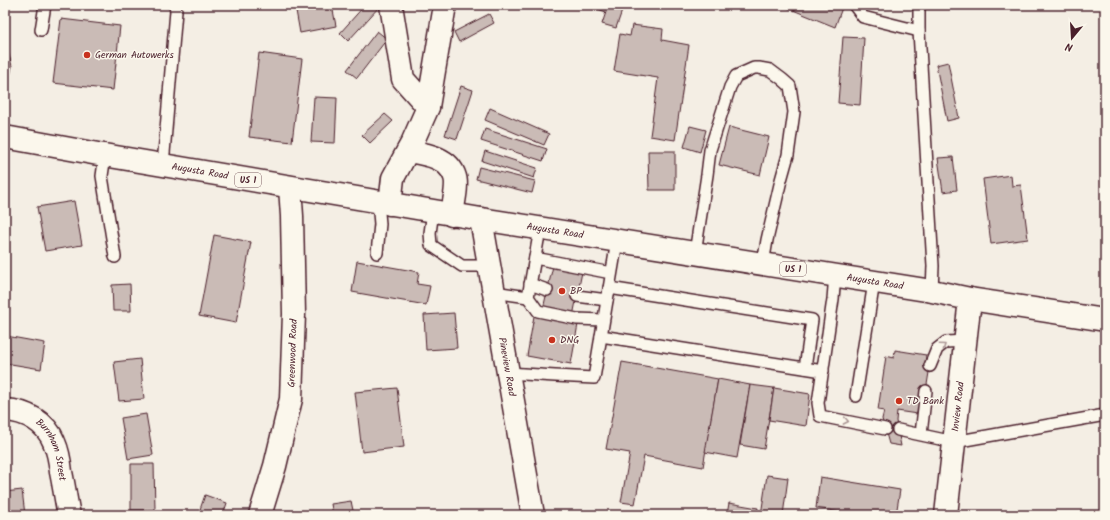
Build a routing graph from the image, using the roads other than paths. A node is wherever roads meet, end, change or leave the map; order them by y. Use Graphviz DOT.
graph roads {
  1 [pos="45,5"];
  2 [pos="175,5"];
  3 [pos="391,5"];
  4 [pos="446,5"];
  5 [pos="854,5"];
  6 [pos="919,5"];
  7 [pos="41,30"];
  8 [pos="919,31"];
  9 [pos="428,108"];
  10 [pos="5,137"];
  11 [pos="408,151"];
  12 [pos="105,155"];
  13 [pos="163,165"];
  14 [pos="290,187"];
  15 [pos="384,203"];
  16 [pos="443,213"];
  17 [pos="481,219"];
  18 [pos="540,229"];
  19 [pos="617,241"];
  20 [pos="377,253"];
  21 [pos="695,253"];
  22 [pos="115,257"];
  23 [pos="535,258"];
  24 [pos="763,264"];
  25 [pos="489,266"];
  26 [pos="611,273"];
  27 [pos="835,275"];
  28 [pos="874,282"];
  29 [pos="530,284"];
  30 [pos="609,288"];
  31 [pos="547,290"];
  32 [pos="932,291"];
  33 [pos="494,292"];
  34 [pos="577,296"];
  35 [pos="528,297"];
  36 [pos="970,299"];
  37 [pos="607,300"];
  38 [pos="603,320"];
  39 [pos="1105,320"];
  40 [pos="601,336"];
  41 [pos="966,340"];
  42 [pos="930,366"];
  43 [pos="805,368"];
  44 [pos="823,371"];
  45 [pos="508,373"];
  46 [pos="926,391"];
  47 [pos="856,396"];
  48 [pos="5,410"];
  49 [pos="1105,415"];
  50 [pos="885,429"];
  51 [pos="898,430"];
  52 [pos="921,434"];
  53 [pos="954,442"];
  54 [pos="69,515"];
  55 [pos="260,515"];
  56 [pos="533,515"];
  57 [pos="946,515"];
  1 -- 7 [label="lane"];
  2 -- 13 [label="lane"];
  3 -- 9 [label="street"];
  4 -- 9 [label="street"];
  5 -- 8 [label="lane"];
  6 -- 8 [label="lane"];
  8 -- 32 [label="lane"];
  9 -- 11 [label="street"];
  10 -- 12 [label="street, Augusta Road / US 1"];
  11 -- 15 [label="street"];
  11 -- 16 [label="street"];
  12 -- 13 [label="street, Augusta Road / US 1"];
  12 -- 22 [label="lane"];
  13 -- 14 [label="street, Augusta Road / US 1"];
  14 -- 15 [label="street, Augusta Road / US 1"];
  14 -- 55 [label="street, Greenwood Road"];
  15 -- 16 [label="street, Augusta Road / US 1"];
  15 -- 20 [label="lane"];
  16 -- 17 [label="street, Augusta Road / US 1"];
  16 -- 25 [label="lane"];
  17 -- 18 [label="street, Augusta Road / US 1"];
  17 -- 25 [label="street, Pineview Road"];
  18 -- 19 [label="street, Augusta Road / US 1"];
  18 -- 23 [label="lane"];
  19 -- 21 [label="street, Augusta Road / US 1"];
  19 -- 26 [label="lane"];
  21 -- 24 [label="street, Augusta Road / US 1"];
  21 -- 24 [label="lane"];
  23 -- 26 [label="lane"];
  23 -- 29 [label="lane"];
  24 -- 27 [label="street, Augusta Road / US 1"];
  25 -- 33 [label="street, Pineview Road"];
  26 -- 30 [label="lane"];
  27 -- 28 [label="street, Augusta Road / US 1"];
  27 -- 44 [label="lane"];
  28 -- 32 [label="street, Augusta Road / US 1"];
  28 -- 47 [label="lane"];
  29 -- 31 [label="lane"];
  29 -- 35 [label="lane"];
  30 -- 37 [label="lane"];
  30 -- 43 [label="lane"];
  32 -- 36 [label="street, Augusta Road / US 1"];
  33 -- 35 [label="lane"];
  33 -- 45 [label="street, Pineview Road"];
  34 -- 37 [label="lane"];
  35 -- 38 [label="lane"];
  36 -- 39 [label="street, Augusta Road / US 1"];
  36 -- 41 [label="street, Inview Road"];
  37 -- 38 [label="lane"];
  38 -- 40 [label="lane"];
  40 -- 43 [label="lane"];
  40 -- 45 [label="lane"];
  42 -- 41 [label="lane, one-way"];
  41 -- 53 [label="street, Inview Road"];
  43 -- 44 [label="lane"];
  44 -- 50 [label="lane, one-way"];
  45 -- 56 [label="street, Pineview Road"];
  46 -- 52 [label="lane"];
  48 -- 54 [label="street, Burnham Street"];
  49 -- 53 [label="lane"];
  51 -- 52 [label="lane"];
  52 -- 53 [label="lane"];
  53 -- 57 [label="street, Inview Road"];
}
